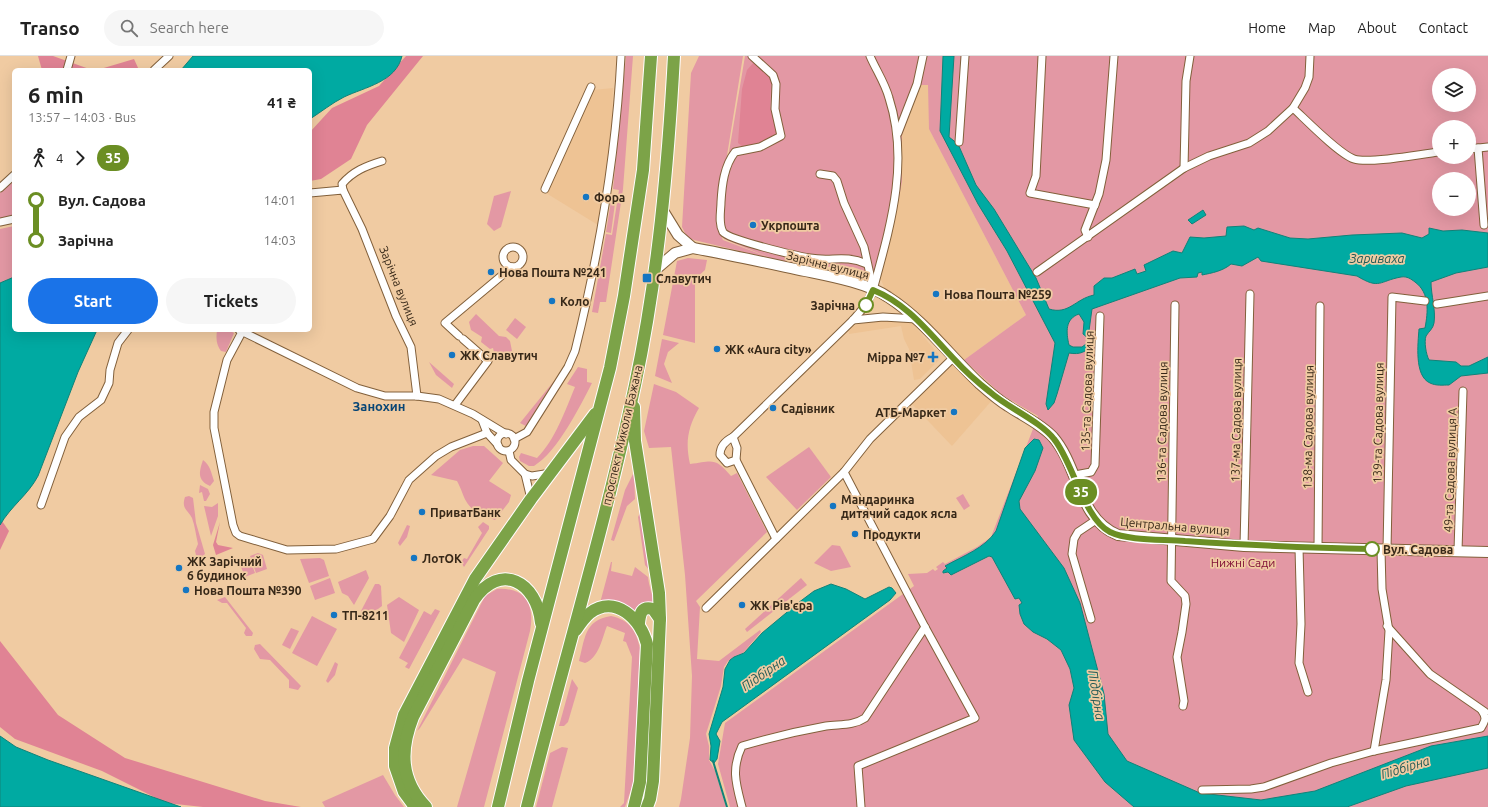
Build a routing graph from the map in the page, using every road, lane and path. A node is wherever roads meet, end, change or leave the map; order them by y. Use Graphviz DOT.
graph roads {
  1 [pos="71,56"];
  2 [pos="169,56"];
  3 [pos="621,56"];
  4 [pos="652,56"];
  5 [pos="674,56"];
  6 [pos="752,56"];
  7 [pos="870,56"];
  8 [pos="923,56"];
  9 [pos="965,56"];
  10 [pos="1042,56"];
  11 [pos="1114,56"];
  12 [pos="1190,56"];
  13 [pos="1310,56"];
  14 [pos="67,68"];
  15 [pos="156,68"];
  16 [pos="591,87"];
  17 [pos="1293,108"];
  18 [pos="898,133"];
  19 [pos="959,142"];
  20 [pos="1488,147"];
  21 [pos="1478,148"];
  22 [pos="1432,153"];
  23 [pos="382,161"];
  24 [pos="1184,168"];
  25 [pos="820,174"];
  26 [pos="12,177"];
  27 [pos="0,188"];
  28 [pos="545,189"];
  29 [pos="343,190"];
  30 [pos="312,193"];
  31 [pos="1095,205"];
  32 [pos="662,209"];
  33 [pos="12,219"];
  34 [pos="0,222"];
  35 [pos="1484,225"];
  36 [pos="1088,237"];
  37 [pos="692,248"];
  38 [pos="867,264"];
  39 [pos="512,267"];
  40 [pos="654,271"];
  41 [pos="1037,272"];
  42 [pos="873,290"];
  43 [pos="1250,294"];
  44 [pos="1488,296"];
  45 [pos="1424,301"];
  46 [pos="1437,304"];
  47 [pos="1175,305"];
  48 [pos="1320,306"];
  49 [pos="1100,316"];
  50 [pos="918,319"];
  51 [pos="853,320"];
  52 [pos="126,332"];
  53 [pos="240,332"];
  54 [pos="242,332"];
  55 [pos="953,358"];
  56 [pos="635,386"];
  57 [pos="1463,391"];
  58 [pos="417,396"];
  59 [pos="455,405"];
  60 [pos="600,407"];
  61 [pos="482,420"];
  62 [pos="487,433"];
  63 [pos="506,434"];
  64 [pos="733,437"];
  65 [pos="514,439"];
  66 [pos="498,445"];
  67 [pos="509,450"];
  68 [pos="736,460"];
  69 [pos="551,472"];
  70 [pos="844,472"];
  71 [pos="525,474"];
  72 [pos="1075,475"];
  73 [pos="531,499"];
  74 [pos="41,505"];
  75 [pos="1096,520"];
  76 [pos="776,539"];
  77 [pos="1170,540"];
  78 [pos="1244,546"];
  79 [pos="1299,548"];
  80 [pos="1318,548"];
  81 [pos="1384,550"];
  82 [pos="1458,551"];
  83 [pos="1488,552"];
  84 [pos="706,608"];
  85 [pos="660,619"];
  86 [pos="1091,619"];
  87 [pos="639,623"];
  88 [pos="1387,625"];
  89 [pos="925,627"];
  90 [pos="542,628"];
  91 [pos="572,636"];
  92 [pos="1308,692"];
  93 [pos="1183,706"];
  94 [pos="1485,712"];
  95 [pos="1374,751"];
  96 [pos="1202,790"];
  97 [pos="499,804"];
  98 [pos="415,807"];
  99 [pos="426,807"];
  100 [pos="527,807"];
  101 [pos="634,807"];
  102 [pos="647,807"];
  103 [pos="742,807"];
  104 [pos="861,807"];
  1 -- 14 [label="street"];
  2 -- 15 [label="street"];
  3 -- 65 [label="street"];
  4 -- 60 [label="highway"];
  5 -- 32 [label="highway, проспект Миколи Бажана"];
  6 -- 38 [label="street"];
  7 -- 18 [label="street"];
  8 -- 18 [label="street"];
  9 -- 19 [label="street"];
  10 -- 31 [label="street"];
  11 -- 31 [label="street"];
  12 -- 24 [label="street"];
  13 -- 17 [label="street"];
  16 -- 28 [label="street"];
  17 -- 22 [label="street"];
  17 -- 24 [label="street"];
  18 -- 42 [label="street"];
  20 -- 21 [label="street"];
  21 -- 35 [label="street"];
  23 -- 29 [label="street"];
  24 -- 36 [label="street"];
  25 -- 38 [label="street"];
  26 -- 27 [label="street"];
  29 -- 30 [label="street"];
  29 -- 58 [label="street, Зарічна вулиця"];
  31 -- 36 [label="street"];
  32 -- 37 [label="street"];
  32 -- 40 [label="highway, проспект Миколи Бажана"];
  33 -- 34 [label="street"];
  36 -- 41 [label="street"];
  37 -- 40 [label="street"];
  37 -- 42 [label="street, Зарічна вулиця"];
  38 -- 42 [label="street"];
  39 -- 59 [label="street"];
  40 -- 56 [label="highway, проспект Миколи Бажана"];
  42 -- 50 [label="street, Центральна вулиця"];
  42 -- 51 [label="street, Зарічна вулиця"];
  43 -- 78 [label="street, 137-ма Садова вулиця"];
  44 -- 46 [label="street"];
  45 -- 81 [label="street, 139-та Садова вулиця"];
  47 -- 77 [label="street, 136-та Садова вулиця"];
  48 -- 80 [label="street, 138-ма Садова вулиця"];
  49 -- 72 [label="street, 135-та Садова вулиця"];
  50 -- 51 [label="street"];
  50 -- 55 [label="street, Центральна вулиця"];
  51 -- 64 [label="street, Зарічна вулиця"];
  52 -- 74 [label="street"];
  53 -- 62 [label="street"];
  54 -- 58 [label="street"];
  55 -- 70 [label="street"];
  55 -- 72 [label="street, Центральна вулиця"];
  56 -- 85 [label="highway"];
  56 -- 91 [label="highway, проспект Миколи Бажана"];
  57 -- 82 [label="street, 49-та Садова вулиця А"];
  58 -- 59 [label="street"];
  59 -- 61 [label="street"];
  60 -- 69 [label="highway"];
  60 -- 90 [label="highway"];
  61 -- 62 [label="street"];
  61 -- 63 [label="street"];
  62 -- 66 [label="street"];
  63 -- 65 [label="street"];
  63 -- 66 [label="street"];
  64 -- 68 [label="street"];
  64 -- 68 [label="street, Зарічна вулиця"];
  65 -- 67 [label="street"];
  66 -- 67 [label="street"];
  67 -- 71 [label="street"];
  68 -- 76 [label="street"];
  69 -- 71 [label="street"];
  69 -- 73 [label="highway"];
  70 -- 76 [label="street"];
  70 -- 89 [label="street"];
  71 -- 73 [label="street"];
  72 -- 75 [label="street, Центральна вулиця"];
  73 -- 98 [label="highway"];
  75 -- 77 [label="street, Центральна вулиця"];
  75 -- 86 [label="street"];
  76 -- 84 [label="street"];
  77 -- 78 [label="street, Центральна вулиця"];
  77 -- 93 [label="street, 136-та Садова вулиця"];
  78 -- 79 [label="street, Центральна вулиця"];
  79 -- 80 [label="street, Центральна вулиця"];
  79 -- 92 [label="street"];
  80 -- 81 [label="street, Центральна вулиця"];
  81 -- 82 [label="street, Центральна вулиця"];
  81 -- 88 [label="street, 139-та Садова вулиця"];
  82 -- 83 [label="street, Центральна вулиця"];
  85 -- 87 [label="highway"];
  85 -- 102 [label="highway"];
  87 -- 91 [label="highway"];
  87 -- 101 [label="highway"];
  88 -- 94 [label="street"];
  88 -- 95 [label="street, 139-та Садова вулиця"];
  89 -- 103 [label="street"];
  89 -- 104 [label="street"];
  90 -- 97 [label="highway"];
  90 -- 99 [label="highway"];
  91 -- 100 [label="highway, проспект Миколи Бажана"];
  94 -- 95 [label="street"];
  95 -- 96 [label="street"];
}
